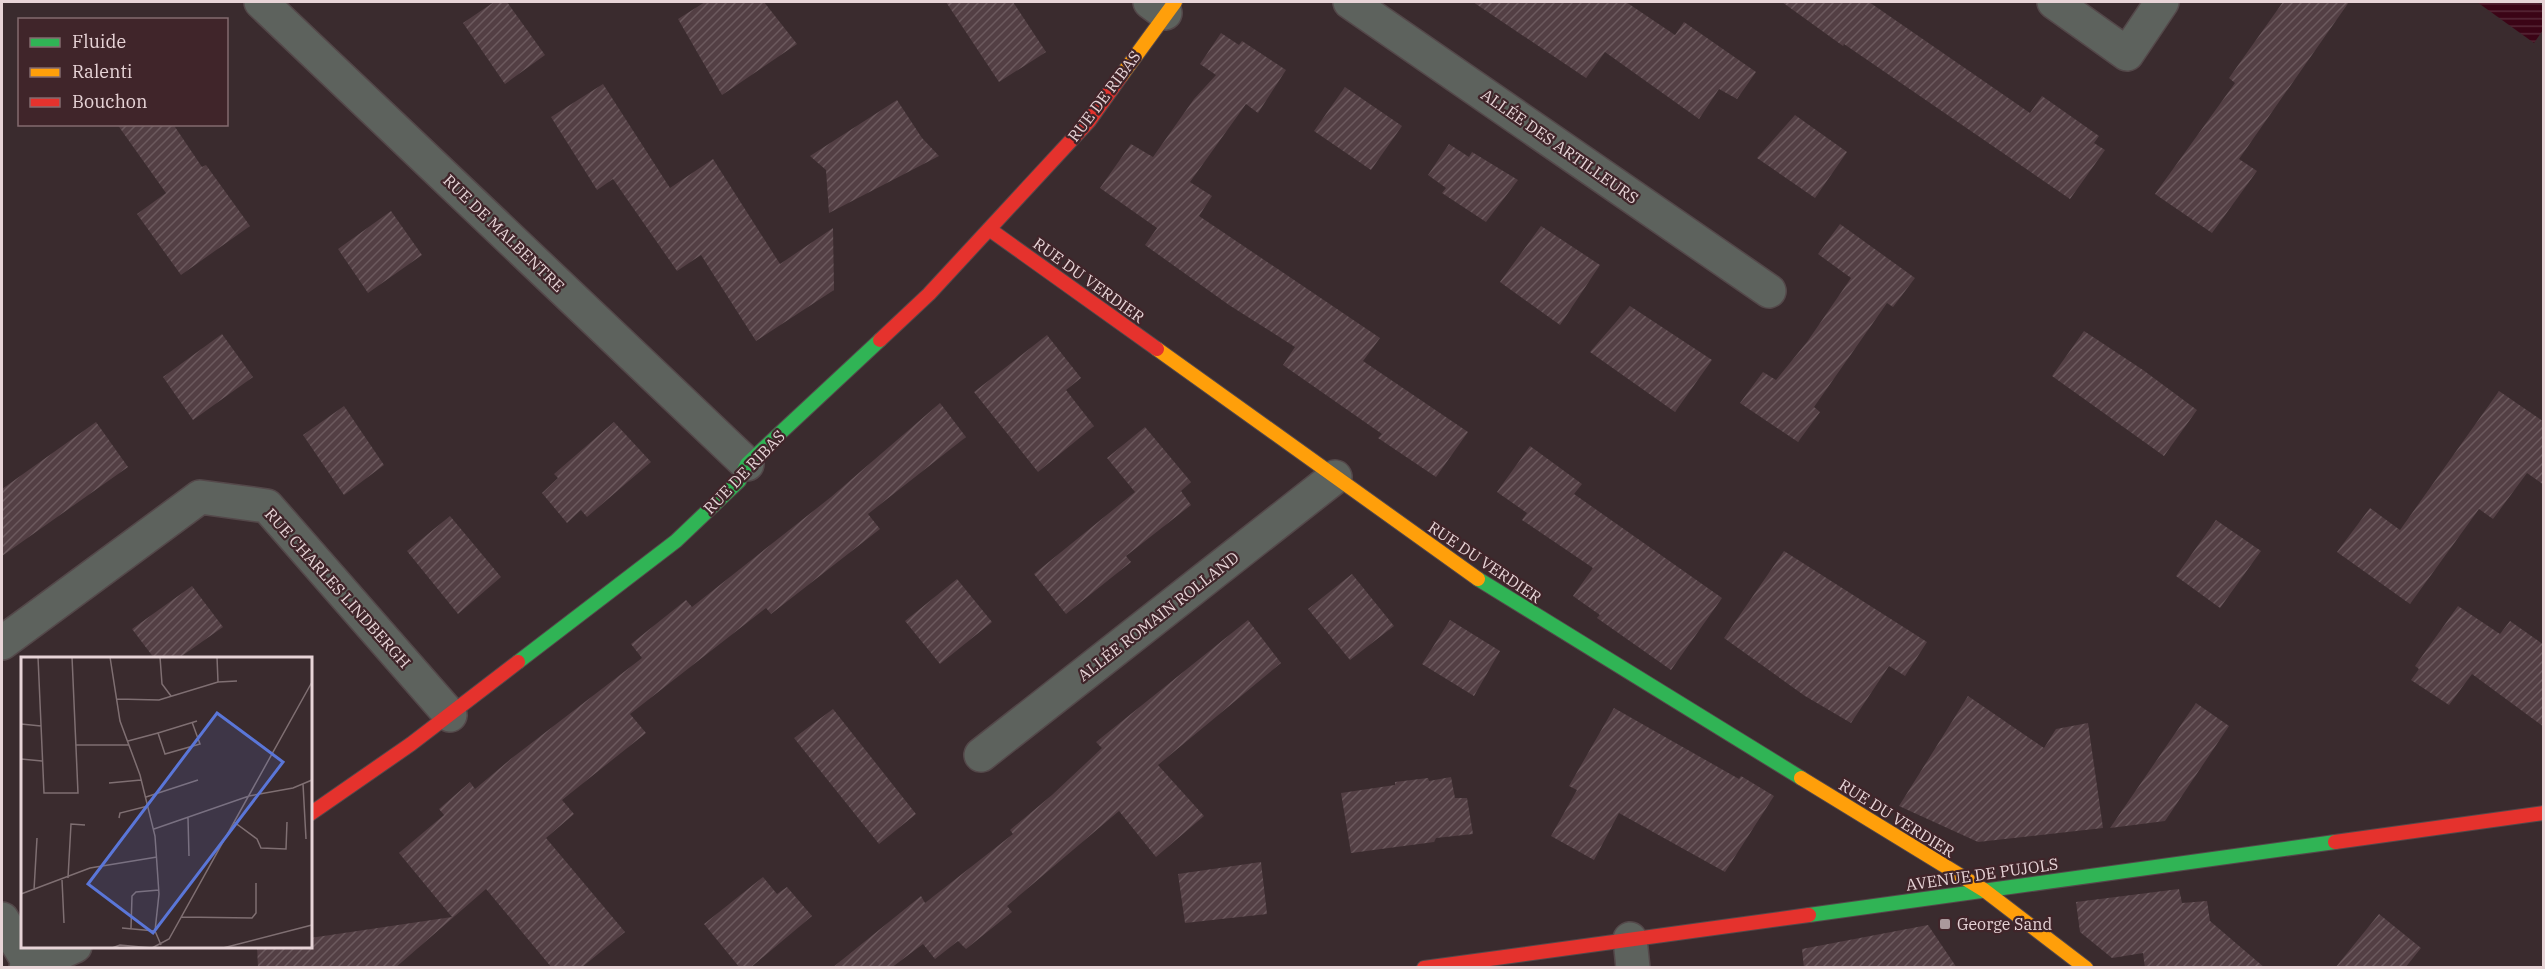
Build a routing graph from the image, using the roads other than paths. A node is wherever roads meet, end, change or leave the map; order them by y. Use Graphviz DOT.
graph roads {
  1 [pos="261,2"];
  2 [pos="1350,2"];
  3 [pos="2054,2"];
  4 [pos="2162,2"];
  5 [pos="1163,5"];
  6 [pos="989,229"];
  7 [pos="1769,291"];
  8 [pos="747,464"];
  9 [pos="1335,477"];
  10 [pos="2,643"];
  11 [pos="450,715"];
  12 [pos="981,755"];
  13 [pos="312,813"];
  14 [pos="2544,813"];
  15 [pos="1984,890"];
  16 [pos="2,919"];
  17 [pos="70,948"];
  18 [pos="1631,953"];
  19 [pos="28,966"];
  20 [pos="1424,968"];
  21 [pos="2086,968"];
  1 -- 8 [label="street, RUE DE MALBENTRE"];
  2 -- 7 [label="street, ALLÉE DES ARTILLEURS"];
  3 -- 4 [label="street"];
  5 -- 6 [label="street, RUE DE RIBAS"];
  6 -- 8 [label="street, RUE DE RIBAS"];
  6 -- 9 [label="street, RUE DU VERDIER"];
  8 -- 11 [label="street, RUE DE RIBAS"];
  9 -- 12 [label="street, ALLÉE ROMAIN ROLLAND"];
  9 -- 15 [label="street, RUE DU VERDIER"];
  10 -- 11 [label="street, RUE CHARLES LINDBERGH"];
  11 -- 13 [label="street, RUE DE RIBAS"];
  14 -- 15 [label="street, AVENUE DE PUJOLS"];
  15 -- 18 [label="street, AVENUE DE PUJOLS"];
  15 -- 21 [label="street, RUE DU VERDIER"];
  16 -- 19 [label="street"];
  17 -- 19 [label="street"];
  18 -- 20 [label="street, AVENUE DE PUJOLS"];
}
